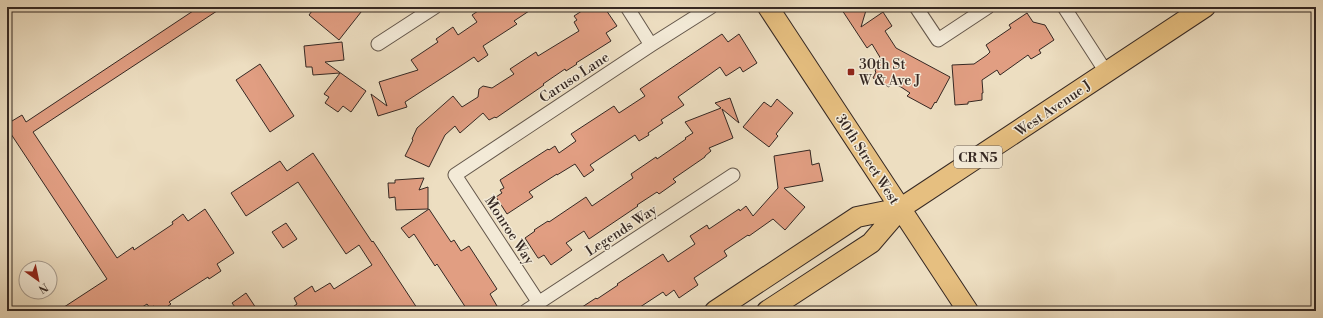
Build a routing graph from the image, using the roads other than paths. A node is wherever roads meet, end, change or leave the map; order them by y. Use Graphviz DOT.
graph roads {
  1 [pos="435,7"];
  2 [pos="627,7"];
  3 [pos="711,7"];
  4 [pos="768,7"];
  5 [pos="916,7"];
  6 [pos="988,7"];
  7 [pos="1064,7"];
  8 [pos="1205,7"];
  9 [pos="378,44"];
  10 [pos="651,45"];
  11 [pos="1106,72"];
  12 [pos="455,175"];
  13 [pos="733,176"];
  14 [pos="901,208"];
  15 [pos="539,303"];
  16 [pos="526,311"];
  17 [pos="715,311"];
  18 [pos="767,311"];
  19 [pos="968,311"];
  1 -- 9 [label="street"];
  2 -- 10 [label="street"];
  3 -- 10 [label="street, Caruso Lane"];
  4 -- 14 [label="main road, 30th Street West"];
  5 -- 6 [label="street"];
  7 -- 11 [label="street"];
  8 -- 11 [label="main road, West Avenue J / CR N5"];
  10 -- 12 [label="street, Caruso Lane"];
  11 -- 14 [label="main road, West Avenue J / CR N5"];
  12 -- 15 [label="street, Monroe Way"];
  13 -- 15 [label="street, Legends Way"];
  14 -- 17 [label="main road, West Avenue J"];
  14 -- 18 [label="main road, West Avenue J"];
  14 -- 19 [label="main road, 30th Street West"];
  15 -- 16 [label="street, Legends Way"];
}
